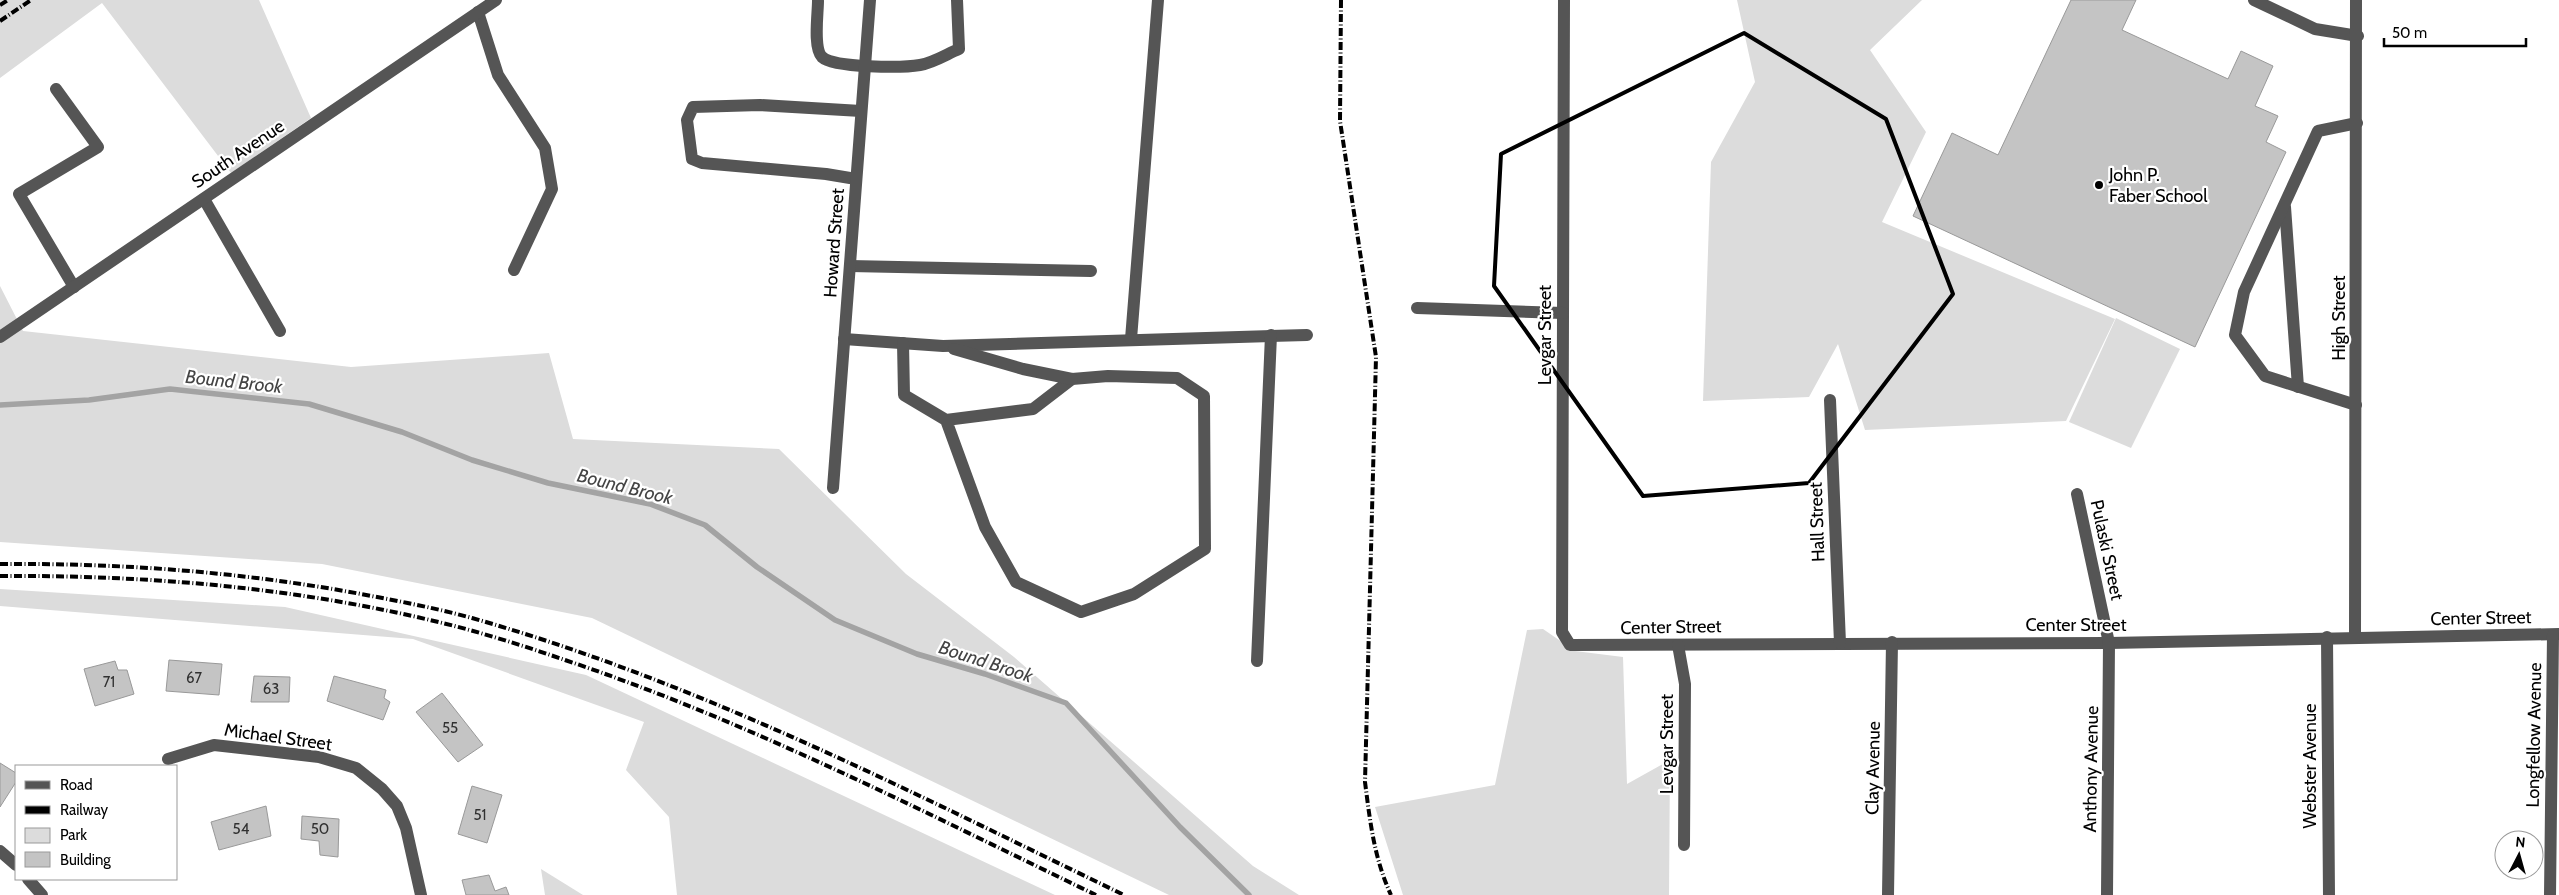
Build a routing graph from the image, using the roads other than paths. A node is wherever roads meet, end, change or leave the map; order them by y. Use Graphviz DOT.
graph roads {
  1 [pos="496,0"];
  2 [pos="870,0"];
  3 [pos="957,0"];
  4 [pos="1158,0"];
  5 [pos="1564,0"];
  6 [pos="2254,0"];
  7 [pos="2356,0"];
  8 [pos="818,1"];
  9 [pos="478,12"];
  10 [pos="2358,36"];
  11 [pos="865,65"];
  12 [pos="56,89"];
  13 [pos="861,111"];
  14 [pos="2357,122"];
  15 [pos="856,180"];
  16 [pos="204,199"];
  17 [pos="2284,204"];
  18 [pos="850,266"];
  19 [pos="514,270"];
  20 [pos="1091,271"];
  21 [pos="74,286"];
  22 [pos="1417,308"];
  23 [pos="1563,313"];
  24 [pos="280,331"];
  25 [pos="1271,335"];
  26 [pos="1307,335"];
  27 [pos="0,336"];
  28 [pos="844,339"];
  29 [pos="1131,339"];
  30 [pos="904,343"];
  31 [pos="943,346"];
  32 [pos="1072,379"];
  33 [pos="2298,387"];
  34 [pos="1830,400"];
  35 [pos="2356,406"];
  36 [pos="946,420"];
  37 [pos="833,488"];
  38 [pos="2077,494"];
  39 [pos="2556,634"];
  40 [pos="2327,637"];
  41 [pos="2354,637"];
  42 [pos="1892,642"];
  43 [pos="1840,643"];
  44 [pos="2110,643"];
  45 [pos="1678,645"];
  46 [pos="1593,646"];
  47 [pos="1257,661"];
  48 [pos="168,759"];
  49 [pos="1684,845"];
  50 [pos="0,851"];
  51 [pos="15,864"];
  52 [pos="29,880"];
  53 [pos="42,895"];
  54 [pos="421,895"];
  55 [pos="1888,895"];
  56 [pos="2107,895"];
  57 [pos="2329,895"];
  58 [pos="2550,895"];
  1 -- 9 [label="street, South Avenue"];
  2 -- 11 [label="street, Howard Street"];
  3 -- 11 [label="street"];
  4 -- 29 [label="street"];
  5 -- 23 [label="street, Levgar Street"];
  6 -- 10 [label="street"];
  7 -- 10 [label="street, High Street"];
  8 -- 11 [label="street"];
  9 -- 16 [label="street, South Avenue"];
  9 -- 19 [label="street"];
  10 -- 14 [label="street, High Street"];
  11 -- 13 [label="street, Howard Street"];
  12 -- 21 [label="street"];
  13 -- 15 [label="street, Howard Street"];
  13 -- 15 [label="street"];
  14 -- 17 [label="street"];
  14 -- 35 [label="street, High Street"];
  15 -- 18 [label="street, Howard Street"];
  16 -- 21 [label="street, South Avenue"];
  16 -- 24 [label="street"];
  17 -- 33 [label="street"];
  17 -- 33 [label="street"];
  18 -- 20 [label="street"];
  18 -- 28 [label="street, Howard Street"];
  21 -- 27 [label="street, South Avenue"];
  22 -- 23 [label="street"];
  23 -- 46 [label="street, Levgar Street"];
  25 -- 26 [label="street"];
  25 -- 29 [label="street"];
  25 -- 47 [label="street"];
  28 -- 30 [label="street"];
  28 -- 37 [label="street, Howard Street"];
  29 -- 31 [label="street"];
  30 -- 31 [label="street"];
  30 -- 36 [label="street"];
  31 -- 32 [label="street"];
  32 -- 36 [label="street"];
  32 -- 36 [label="street"];
  33 -- 35 [label="street"];
  34 -- 43 [label="street, Hall Street"];
  35 -- 41 [label="street, High Street"];
  38 -- 44 [label="street, Pulaski Street"];
  39 -- 41 [label="street, Center Street"];
  39 -- 58 [label="street, Longfellow Avenue"];
  40 -- 41 [label="street, Center Street"];
  40 -- 44 [label="street, Center Street"];
  40 -- 57 [label="street, Webster Avenue"];
  42 -- 43 [label="street, Center Street"];
  42 -- 44 [label="street, Center Street"];
  42 -- 55 [label="street, Clay Avenue"];
  43 -- 45 [label="street, Center Street"];
  44 -- 56 [label="street, Anthony Avenue"];
  45 -- 46 [label="street, Center Street"];
  45 -- 49 [label="street, Levgar Street"];
  48 -- 54 [label="street, Michael Street"];
  50 -- 51 [label="street"];
  52 -- 53 [label="street"];
}
